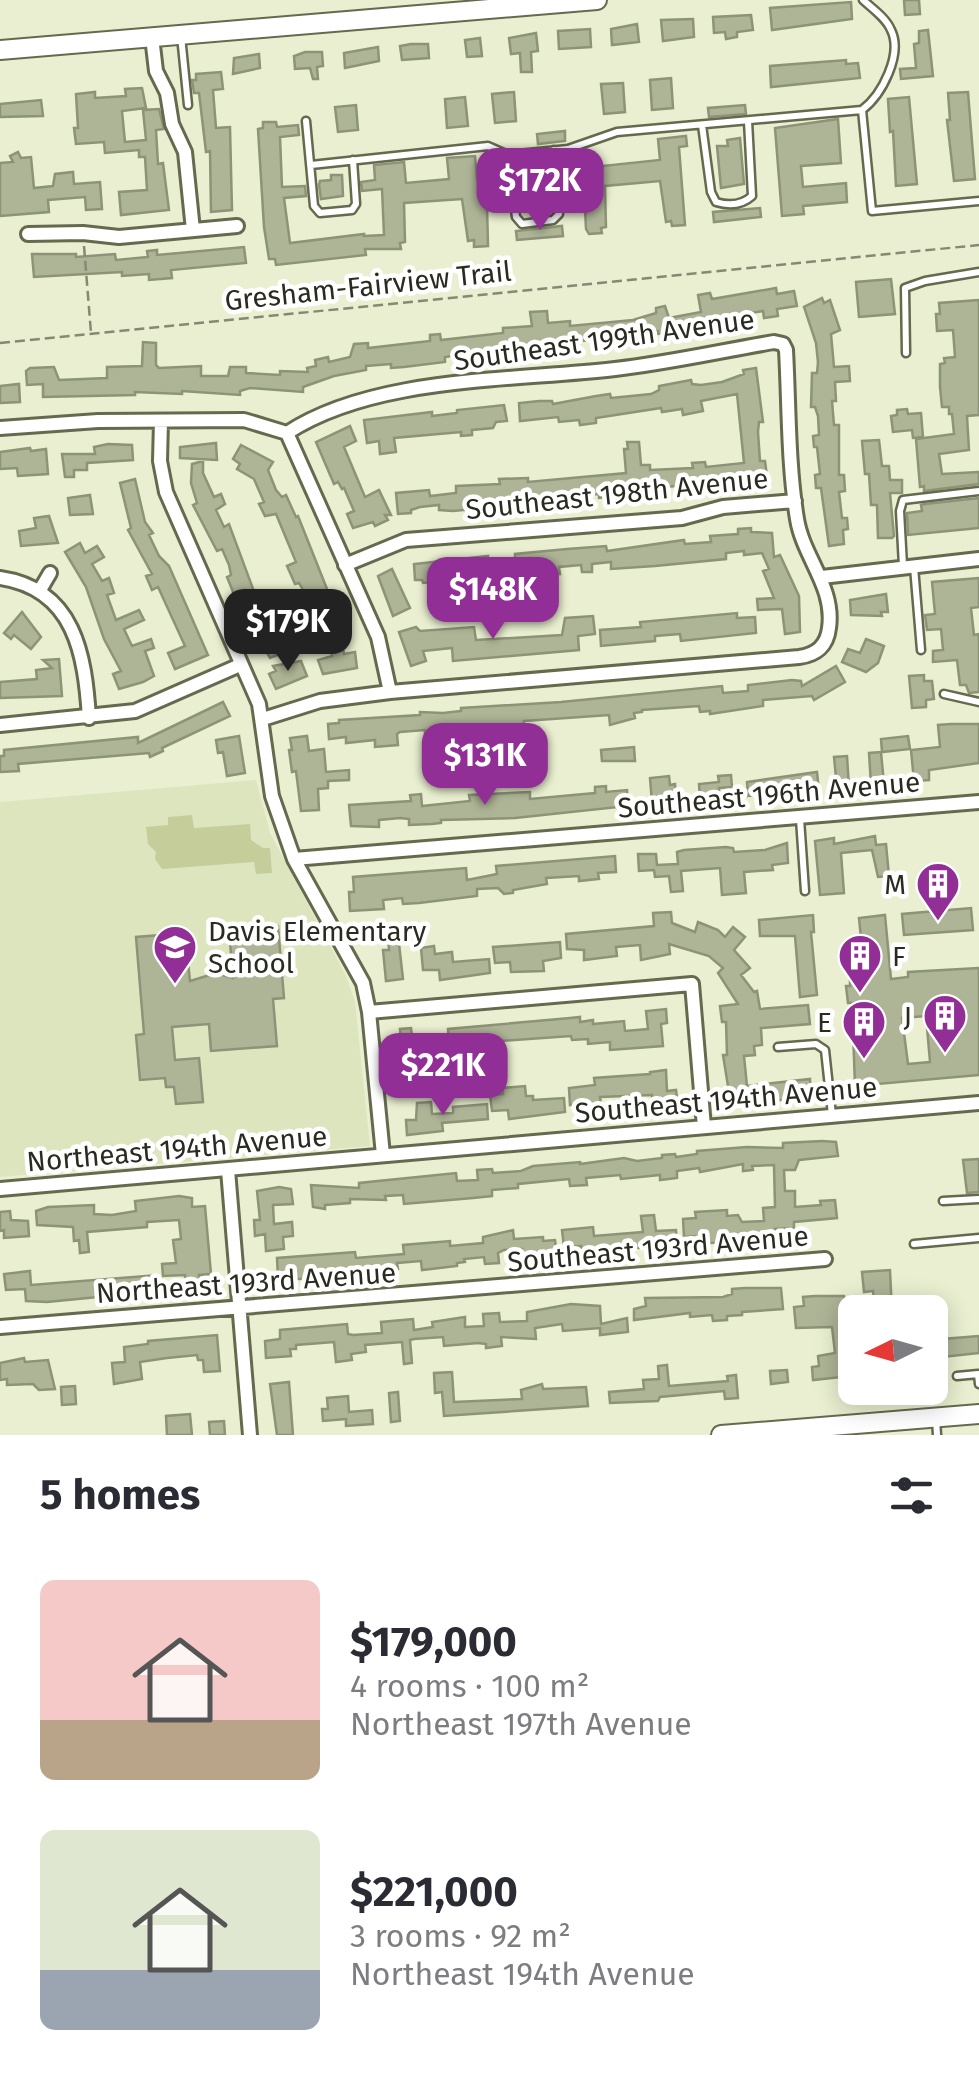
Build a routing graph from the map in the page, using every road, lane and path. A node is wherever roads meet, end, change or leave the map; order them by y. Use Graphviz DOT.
graph roads {
  1 [pos="597,0"];
  2 [pos="864,0"];
  3 [pos="181,35"];
  4 [pos="152,37"];
  5 [pos="0,50"];
  6 [pos="188,105"];
  7 [pos="862,110"];
  8 [pos="306,121"];
  9 [pos="748,121"];
  10 [pos="702,125"];
  11 [pos="554,150"];
  12 [pos="508,154"];
  13 [pos="353,160"];
  14 [pos="311,164"];
  15 [pos="979,201"];
  16 [pos="237,226"];
  17 [pos="193,230"];
  18 [pos="82,233"];
  19 [pos="28,234"];
  20 [pos="979,245"];
  21 [pos="979,272"];
  22 [pos="91,334"];
  23 [pos="0,344"];
  24 [pos="906,353"];
  25 [pos="161,421"];
  26 [pos="0,428"];
  27 [pos="287,433"];
  28 [pos="979,491"];
  29 [pos="795,501"];
  30 [pos="979,559"];
  31 [pos="346,565"];
  32 [pos="908,566"];
  33 [pos="50,573"];
  34 [pos="822,577"];
  35 [pos="0,578"];
  36 [pos="40,590"];
  37 [pos="921,650"];
  38 [pos="240,666"];
  39 [pos="390,692"];
  40 [pos="944,694"];
  41 [pos="979,702"];
  42 [pos="89,718"];
  43 [pos="263,719"];
  44 [pos="0,726"];
  45 [pos="979,802"];
  46 [pos="800,818"];
  47 [pos="294,859"];
  48 [pos="806,891"];
  49 [pos="369,1012"];
  50 [pos="778,1047"];
  51 [pos="979,1104"];
  52 [pos="832,1116"];
  53 [pos="704,1127"];
  54 [pos="477,1146"];
  55 [pos="382,1155"];
  56 [pos="228,1170"];
  57 [pos="0,1190"];
  58 [pos="979,1199"];
  59 [pos="942,1201"];
  60 [pos="979,1238"];
  61 [pos="914,1244"];
  62 [pos="825,1259"];
  63 [pos="495,1288"];
  64 [pos="239,1310"];
  65 [pos="0,1327"];
  66 [pos="978,1374"];
  67 [pos="957,1376"];
  68 [pos="979,1384"];
  69 [pos="979,1414"];
  70 [pos="937,1426"];
  71 [pos="842,1430"];
  72 [pos="790,1432"];
  73 [pos="250,1435"];
  74 [pos="722,1435"];
  1 -- 3 [label="main road"];
  2 -- 7 [label="lane"];
  3 -- 4 [label="main road"];
  3 -- 6 [label="lane"];
  4 -- 5 [label="main road"];
  4 -- 17 [label="street"];
  7 -- 9 [label="lane"];
  7 -- 15 [label="lane"];
  8 -- 14 [label="lane"];
  9 -- 10 [label="lane"];
  9 -- 10 [label="lane"];
  10 -- 11 [label="lane"];
  11 -- 12 [label="lane"];
  11 -- 12 [label="lane"];
  12 -- 13 [label="lane"];
  13 -- 14 [label="lane"];
  13 -- 14 [label="lane"];
  16 -- 17 [label="street"];
  17 -- 18 [label="street"];
  18 -- 19 [label="street"];
  18 -- 22 [label="path"];
  20 -- 22 [label="path, Gresham-Fairview Trail"];
  21 -- 24 [label="lane"];
  22 -- 23 [label="path, Gresham-Fairview Trail"];
  25 -- 26 [label="street"];
  25 -- 27 [label="street"];
  25 -- 38 [label="street"];
  27 -- 29 [label="street, Southeast 199th Avenue"];
  27 -- 31 [label="street"];
  28 -- 32 [label="lane"];
  29 -- 31 [label="street, Southeast 198th Avenue"];
  29 -- 34 [label="street"];
  30 -- 32 [label="street"];
  31 -- 39 [label="street"];
  32 -- 34 [label="street"];
  32 -- 37 [label="lane"];
  33 -- 36 [label="street"];
  34 -- 39 [label="street"];
  35 -- 36 [label="street"];
  36 -- 42 [label="street"];
  38 -- 42 [label="street"];
  38 -- 43 [label="street"];
  39 -- 43 [label="street"];
  40 -- 41 [label="lane"];
  42 -- 44 [label="street"];
  43 -- 47 [label="street"];
  45 -- 46 [label="street, Southeast 196th Avenue"];
  46 -- 47 [label="street, Southeast 196th Avenue"];
  46 -- 48 [label="lane"];
  47 -- 49 [label="street"];
  49 -- 53 [label="street"];
  49 -- 55 [label="street"];
  50 -- 52 [label="lane"];
  51 -- 52 [label="street, Southeast 194th Avenue"];
  52 -- 53 [label="street, Southeast 194th Avenue"];
  53 -- 54 [label="street, Southeast 194th Avenue"];
  54 -- 55 [label="street, Northeast 194th Avenue"];
  55 -- 56 [label="street, Northeast 194th Avenue"];
  56 -- 57 [label="street, Northeast 194th Avenue"];
  56 -- 64 [label="street"];
  58 -- 59 [label="lane"];
  60 -- 61 [label="lane"];
  62 -- 63 [label="street, Southeast 193rd Avenue"];
  63 -- 64 [label="street, Northeast 193rd Avenue"];
  64 -- 65 [label="street, Northeast 193rd Avenue"];
  64 -- 73 [label="street"];
  66 -- 67 [label="lane"];
  66 -- 68 [label="lane"];
  69 -- 70 [label="main road"];
  70 -- 71 [label="main road"];
  71 -- 72 [label="main road"];
  72 -- 74 [label="main road"];
}
